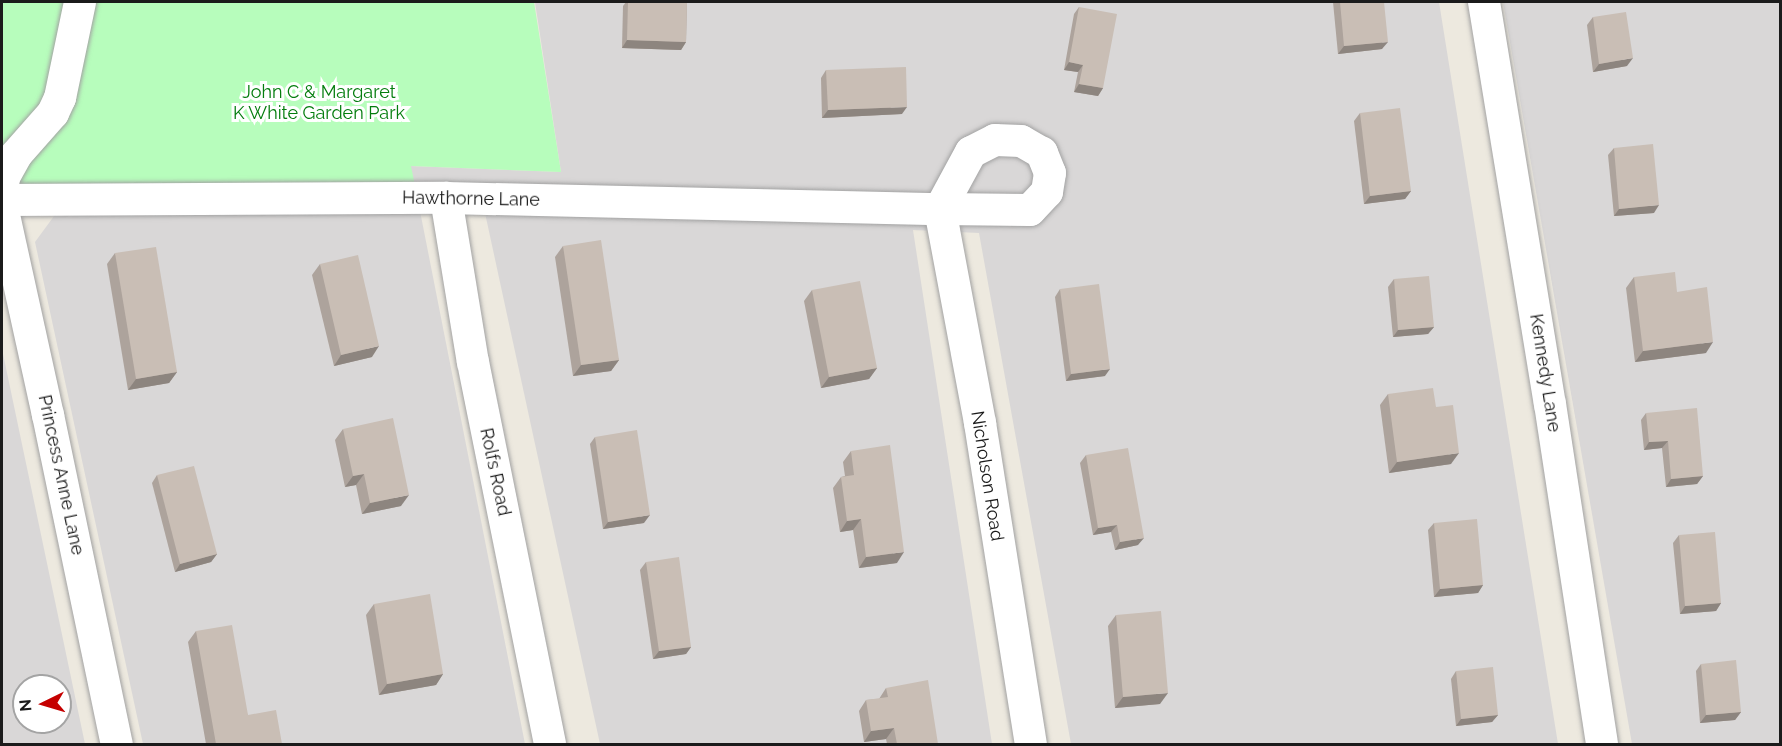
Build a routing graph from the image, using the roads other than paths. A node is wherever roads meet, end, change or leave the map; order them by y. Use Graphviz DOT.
graph roads {
  1 [pos="80,2"];
  2 [pos="1484,2"];
  3 [pos="2,192"];
  4 [pos="446,198"];
  5 [pos="2,200"];
  6 [pos="2,206"];
  7 [pos="940,209"];
  8 [pos="117,744"];
  9 [pos="550,744"];
  10 [pos="1031,744"];
  11 [pos="1602,744"];
  1 -- 3 [label="street"];
  2 -- 11 [label="street, Kennedy Lane"];
  4 -- 5 [label="street, Hawthorne Lane"];
  4 -- 7 [label="street, Hawthorne Lane"];
  4 -- 9 [label="street, Rolfs Road"];
  6 -- 8 [label="street, Princess Anne Lane"];
  7 -- 10 [label="street, Nicholson Road"];
}
